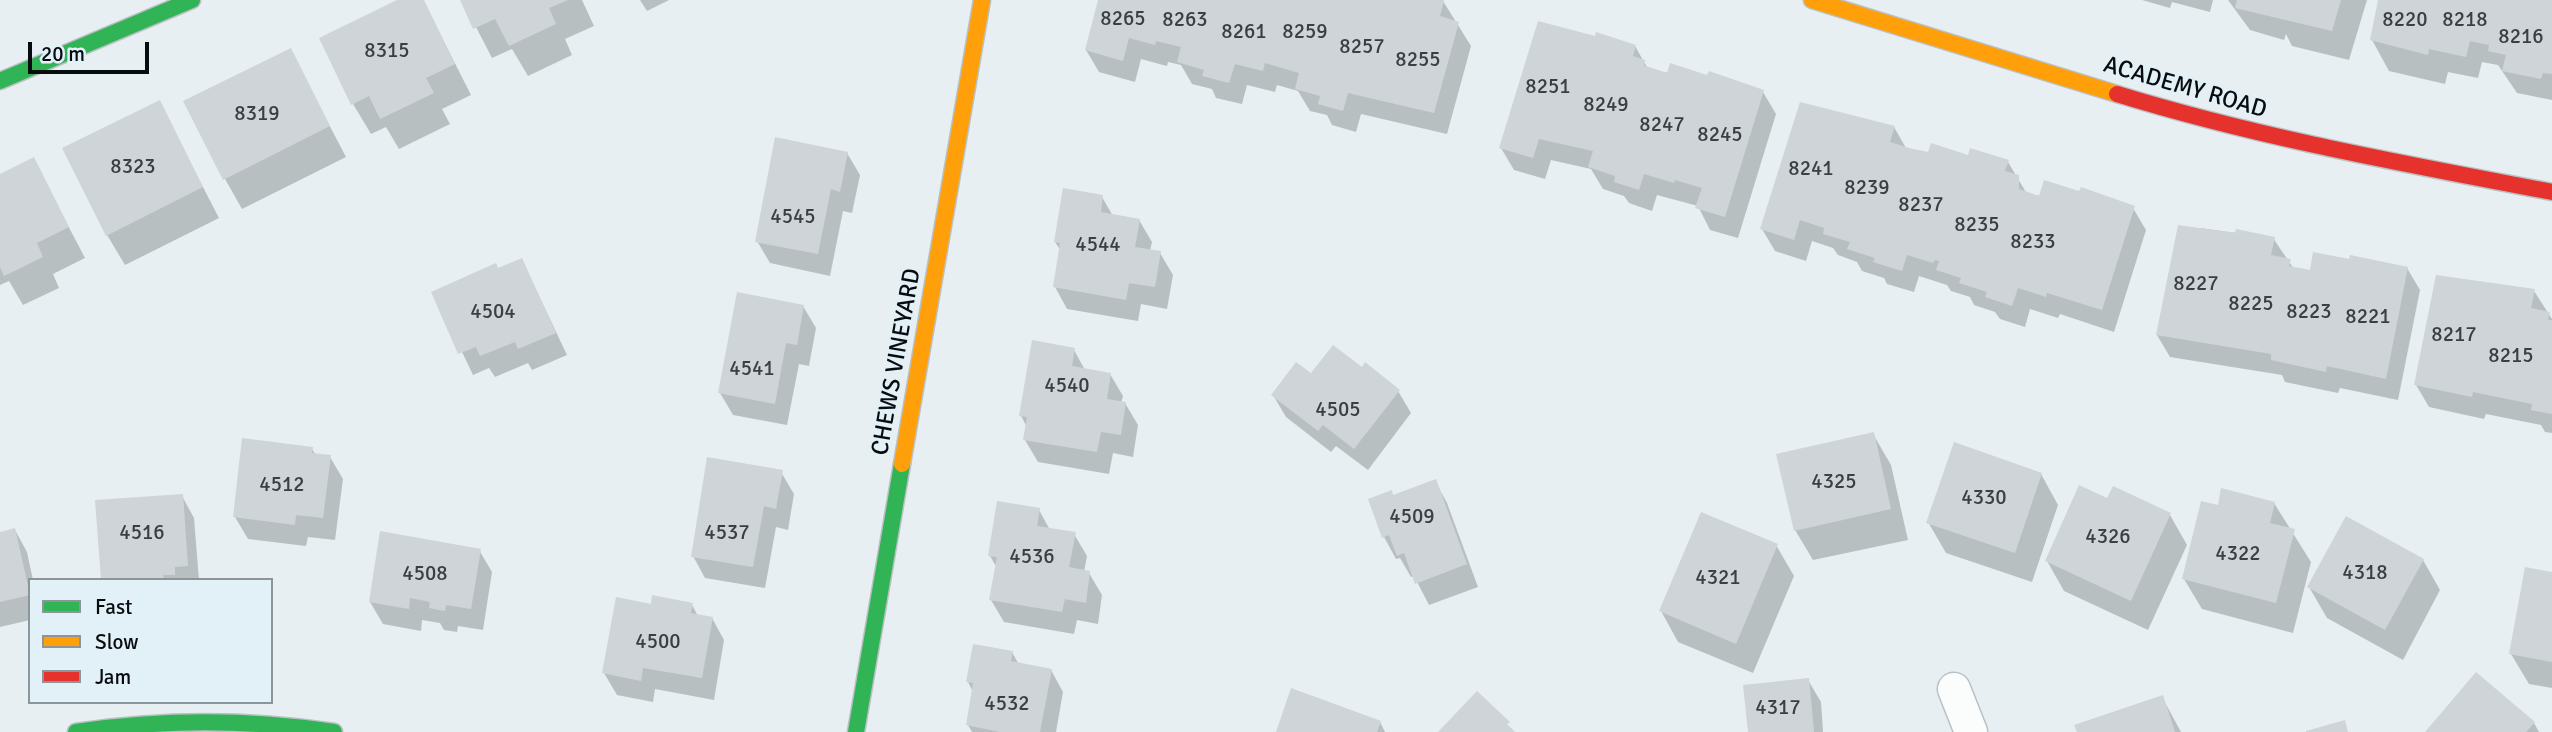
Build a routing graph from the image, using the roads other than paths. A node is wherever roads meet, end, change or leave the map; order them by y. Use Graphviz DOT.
graph roads {
  1 [pos="192,0"];
  2 [pos="982,0"];
  3 [pos="1812,0"];
  4 [pos="0,82"];
  5 [pos="2552,192"];
  6 [pos="1954,689"];
  7 [pos="76,732"];
  8 [pos="334,732"];
  9 [pos="856,732"];
  10 [pos="1970,732"];
  1 -- 4 [label="street"];
  2 -- 9 [label="street, CHEWS VINEYARD"];
  3 -- 5 [label="street, ACADEMY ROAD"];
  6 -- 10 [label="street"];
  7 -- 8 [label="street"];
}
